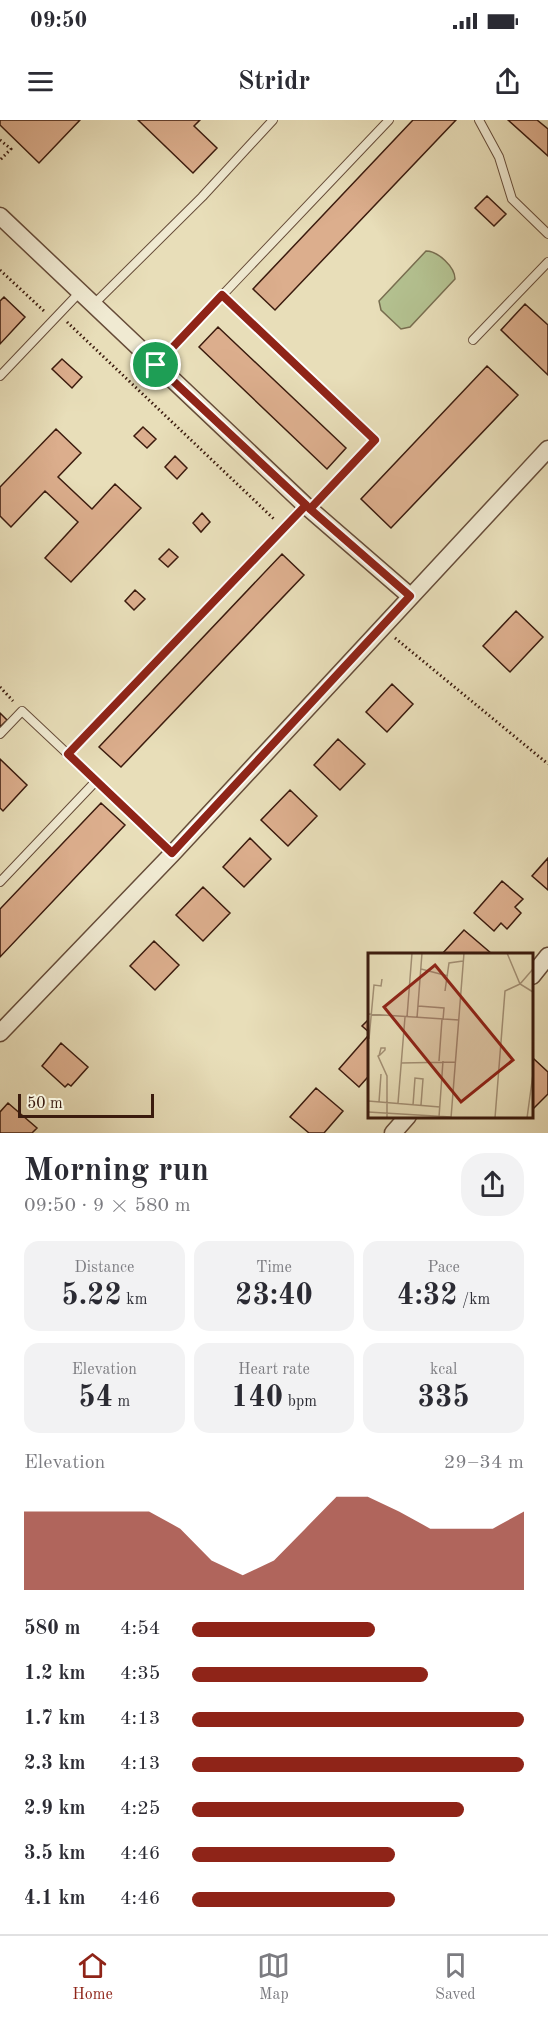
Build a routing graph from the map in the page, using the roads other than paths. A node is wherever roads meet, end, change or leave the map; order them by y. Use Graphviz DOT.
graph roads {
  1 [pos="273,120"];
  2 [pos="389,120"];
  3 [pos="480,120"];
  4 [pos="0,216"];
  5 [pos="548,234"];
  6 [pos="548,262"];
  7 [pos="80,292"];
  8 [pos="222,295"];
  9 [pos="94,304"];
  10 [pos="473,340"];
  11 [pos="156,365"];
  12 [pos="0,376"];
  13 [pos="548,449"];
  14 [pos="308,507"];
  15 [pos="410,596"];
  16 [pos="0,734"];
  17 [pos="68,754"];
  18 [pos="96,781"];
  19 [pos="172,853"];
  20 [pos="0,882"];
  21 [pos="548,956"];
  22 [pos="533,974"];
  23 [pos="0,1033"];
  24 [pos="406,1118"];
  25 [pos="393,1133"];
  1 -- 9 [label="lane"];
  2 -- 8 [label="lane"];
  3 -- 5 [label="lane"];
  4 -- 7 [label="street"];
  6 -- 10 [label="lane"];
  7 -- 9 [label="street"];
  7 -- 12 [label="lane"];
  8 -- 11 [label="lane"];
  8 -- 14 [label="lane"];
  9 -- 11 [label="street"];
  11 -- 14 [label="street"];
  13 -- 15 [label="street"];
  14 -- 15 [label="street"];
  14 -- 17 [label="lane"];
  15 -- 19 [label="street"];
  16 -- 17 [label="lane"];
  17 -- 18 [label="lane"];
  18 -- 19 [label="lane"];
  18 -- 20 [label="lane"];
  19 -- 23 [label="street"];
  21 -- 22 [label="street"];
  24 -- 25 [label="street"];
}
